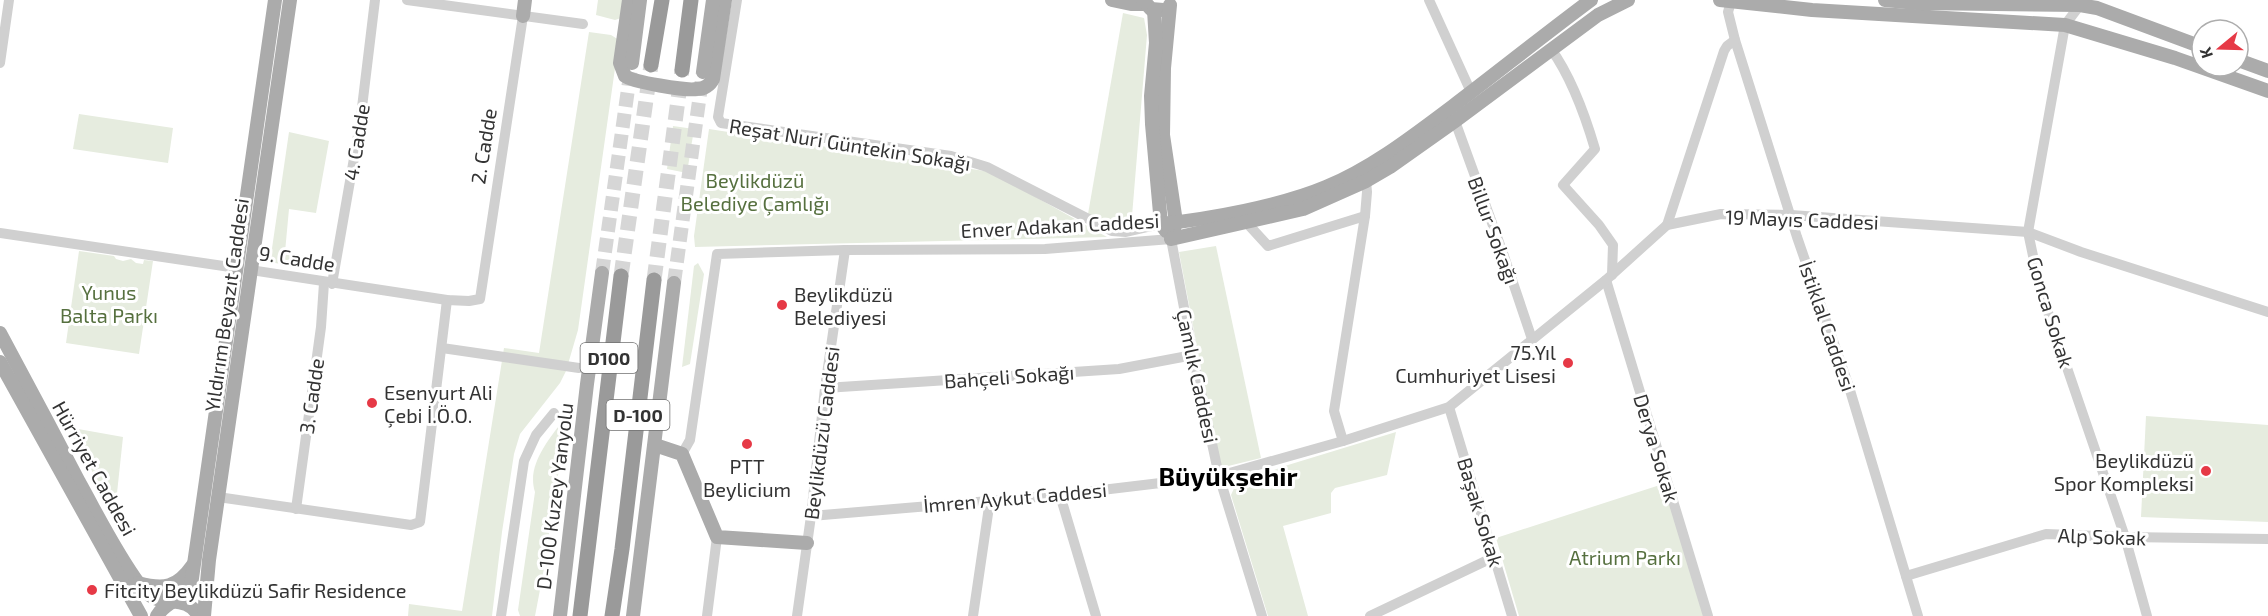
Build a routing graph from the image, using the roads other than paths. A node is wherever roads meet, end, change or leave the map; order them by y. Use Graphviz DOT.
graph roads {
  1 [pos="9,0"];
  2 [pos="275,0"];
  3 [pos="290,0"];
  4 [pos="375,0"];
  5 [pos="408,0"];
  6 [pos="525,0"];
  7 [pos="629,0"];
  8 [pos="640,0"];
  9 [pos="652,0"];
  10 [pos="662,0"];
  11 [pos="692,0"];
  12 [pos="712,0"];
  13 [pos="725,0"];
  14 [pos="737,0"];
  15 [pos="1112,0"];
  16 [pos="1429,0"];
  17 [pos="1591,0"];
  18 [pos="1625,0"];
  19 [pos="1885,0"];
  20 [pos="1893,0"];
  21 [pos="1726,1"];
  22 [pos="1916,2"];
  23 [pos="1171,3"];
  24 [pos="1148,5"];
  25 [pos="2080,5"];
  26 [pos="523,16"];
  27 [pos="584,24"];
  28 [pos="2065,25"];
  29 [pos="655,40"];
  30 [pos="1735,40"];
  31 [pos="2190,43"];
  32 [pos="1551,49"];
  33 [pos="0,63"];
  34 [pos="632,63"];
  35 [pos="2250,64"];
  36 [pos="651,65"];
  37 [pos="682,70"];
  38 [pos="2268,71"];
  39 [pos="703,72"];
  40 [pos="2268,90"];
  41 [pos="1471,92"];
  42 [pos="1455,121"];
  43 [pos="1366,181"];
  44 [pos="1791,215"];
  45 [pos="1365,216"];
  46 [pos="1176,222"];
  47 [pos="1246,222"];
  48 [pos="1161,224"];
  49 [pos="1667,225"];
  50 [pos="2028,232"];
  51 [pos="0,233"];
  52 [pos="1171,238"];
  53 [pos="845,250"];
  54 [pos="237,268"];
  55 [pos="251,270"];
  56 [pos="602,273"];
  57 [pos="621,276"];
  58 [pos="1609,278"];
  59 [pos="654,280"];
  60 [pos="328,283"];
  61 [pos="674,283"];
  62 [pos="480,298"];
  63 [pos="447,300"];
  64 [pos="2268,312"];
  65 [pos="1,336"];
  66 [pos="1532,339"];
  67 [pos="442,348"];
  68 [pos="1192,356"];
  69 [pos="0,362"];
  70 [pos="579,368"];
  71 [pos="825,388"];
  72 [pos="1449,407"];
  73 [pos="554,413"];
  74 [pos="600,440"];
  75 [pos="1343,441"];
  76 [pos="655,445"];
  77 [pos="682,454"];
  78 [pos="1219,476"];
  79 [pos="1060,495"];
  80 [pos="218,497"];
  81 [pos="990,500"];
  82 [pos="296,509"];
  83 [pos="811,516"];
  84 [pos="717,537"];
  85 [pos="2125,537"];
  86 [pos="2268,539"];
  87 [pos="807,543"];
  88 [pos="622,549"];
  89 [pos="1494,557"];
  90 [pos="194,563"];
  91 [pos="1906,576"];
  92 [pos="138,584"];
  93 [pos="174,602"];
  94 [pos="141,616"];
  95 [pos="157,616"];
  96 [pos="199,616"];
  97 [pos="204,616"];
  98 [pos="501,616"];
  99 [pos="560,616"];
  100 [pos="569,616"];
  101 [pos="580,616"];
  102 [pos="612,616"];
  103 [pos="619,616"];
  104 [pos="633,616"];
  105 [pos="707,616"];
  106 [pos="797,616"];
  107 [pos="973,616"];
  108 [pos="1096,616"];
  109 [pos="1262,616"];
  110 [pos="1370,616"];
  111 [pos="1512,616"];
  112 [pos="1708,616"];
  113 [pos="1918,616"];
  114 [pos="2147,616"];
  1 -- 33 [label="street"];
  2 -- 54 [label="main road, Yıldırım Beyazıt Caddesi"];
  3 -- 55 [label="main road, Yıldırım Beyazıt Caddesi"];
  4 -- 60 [label="street, 4. Cadde"];
  5 -- 26 [label="street"];
  6 -- 26 [label="main road, 2. Cadde"];
  7 -- 13 [label="main road"];
  8 -- 34 [label="main road"];
  9 -- 29 [label="highway"];
  10 -- 29 [label="highway"];
  11 -- 37 [label="highway"];
  12 -- 39 [label="main road"];
  14 -- 48 [label="street, Reşat Nuri Güntekin Sokağı"];
  15 -- 24 [label="main road"];
  16 -- 41 [label="street"];
  17 -- 41 [label="main road, Enver Adakan Caddesi"];
  18 -- 32 [label="main road, Enver Adakan Caddesi"];
  19 -- 20 [label="main road"];
  20 -- 22 [label="main road"];
  21 -- 28 [label="main road"];
  21 -- 30 [label="street, İstiklal Caddesi"];
  22 -- 25 [label="main road"];
  23 -- 24 [label="main road"];
  23 -- 46 [label="main road"];
  24 -- 48 [label="main road"];
  25 -- 28 [label="street, Gonca Sokak"];
  25 -- 31 [label="main road"];
  26 -- 27 [label="street"];
  26 -- 62 [label="street, 2. Cadde"];
  28 -- 40 [label="main road"];
  28 -- 50 [label="street, Gonca Sokak"];
  29 -- 36 [label="highway"];
  30 -- 44 [label="street, İstiklal Caddesi"];
  30 -- 49 [label="street"];
  32 -- 42 [label="main road, Enver Adakan Caddesi"];
  32 -- 58 [label="street, Derya Sokak"];
  35 -- 38 [label="main road"];
  41 -- 46 [label="main road, Enver Adakan Caddesi"];
  42 -- 43 [label="main road, Enver Adakan Caddesi"];
  42 -- 66 [label="street, Billur Sokağı"];
  43 -- 45 [label="street"];
  43 -- 47 [label="main road, Enver Adakan Caddesi"];
  44 -- 49 [label="street, 19 Mayıs Caddesi"];
  44 -- 50 [label="street, 19 Mayıs Caddesi"];
  44 -- 91 [label="street, İstiklal Caddesi"];
  45 -- 47 [label="street"];
  45 -- 75 [label="street"];
  46 -- 48 [label="main road, Enver Adakan Caddesi"];
  46 -- 52 [label="main road"];
  47 -- 52 [label="main road, Enver Adakan Caddesi"];
  48 -- 52 [label="main road"];
  49 -- 58 [label="street"];
  50 -- 64 [label="street, 19 Mayıs Caddesi"];
  50 -- 85 [label="street, Gonca Sokak"];
  51 -- 54 [label="street, 9. Cadde"];
  52 -- 53 [label="street, Enver Adakan Caddesi"];
  52 -- 68 [label="street, Çamlık Caddesi"];
  53 -- 71 [label="street, Beylikdüzü Caddesi"];
  53 -- 77 [label="street, Enver Adakan Caddesi"];
  54 -- 55 [label="main road, 9. Cadde"];
  54 -- 90 [label="main road, Yıldırım Beyazıt Caddesi"];
  55 -- 60 [label="street, 9. Cadde"];
  55 -- 80 [label="main road, Yıldırım Beyazıt Caddesi"];
  56 -- 99 [label="main road, D-100 Kuzey Yanyolu"];
  57 -- 74 [label="highway, D100"];
  58 -- 66 [label="street"];
  58 -- 112 [label="street, Derya Sokak"];
  59 -- 88 [label="highway, D-100"];
  60 -- 63 [label="street, 9. Cadde"];
  60 -- 82 [label="street, 3. Cadde"];
  61 -- 76 [label="main road"];
  62 -- 63 [label="street, 9. Cadde"];
  63 -- 67 [label="street"];
  65 -- 92 [label="main road, Hürriyet Caddesi"];
  66 -- 72 [label="street"];
  67 -- 70 [label="street"];
  67 -- 82 [label="street"];
  68 -- 71 [label="street, Bahçeli Sokağı"];
  68 -- 78 [label="street, Çamlık Caddesi"];
  69 -- 94 [label="main road, Hürriyet Caddesi"];
  71 -- 83 [label="street, Beylikdüzü Caddesi"];
  72 -- 75 [label="street"];
  72 -- 89 [label="street, Başak Sokak"];
  73 -- 98 [label="street"];
  74 -- 100 [label="highway"];
  74 -- 101 [label="highway, D-100"];
  75 -- 78 [label="street"];
  76 -- 77 [label="main road"];
  76 -- 104 [label="main road"];
  77 -- 84 [label="main road"];
  78 -- 79 [label="street, İmren Aykut Caddesi"];
  78 -- 109 [label="street, Çamlık Caddesi"];
  79 -- 81 [label="street, İmren Aykut Caddesi"];
  79 -- 108 [label="street"];
  80 -- 82 [label="street"];
  80 -- 97 [label="main road, Yıldırım Beyazıt Caddesi"];
  81 -- 83 [label="street, İmren Aykut Caddesi"];
  81 -- 107 [label="street"];
  83 -- 87 [label="street, Beylikdüzü Caddesi"];
  84 -- 87 [label="main road"];
  84 -- 105 [label="street"];
  85 -- 86 [label="street, Alp Sokak"];
  85 -- 91 [label="street, Alp Sokak"];
  85 -- 114 [label="street, Gonca Sokak"];
  87 -- 106 [label="street, Beylikdüzü Caddesi"];
  88 -- 102 [label="highway, D-100"];
  88 -- 103 [label="highway"];
  89 -- 110 [label="street"];
  89 -- 111 [label="street, Başak Sokak"];
  90 -- 92 [label="main road"];
  90 -- 93 [label="main road, Yıldırım Beyazıt Caddesi"];
  91 -- 113 [label="street, İstiklal Caddesi"];
  92 -- 93 [label="main road, Hürriyet Caddesi"];
  93 -- 95 [label="main road, Yıldırım Beyazıt Caddesi"];
  93 -- 96 [label="main road, Hürriyet Caddesi"];
}
